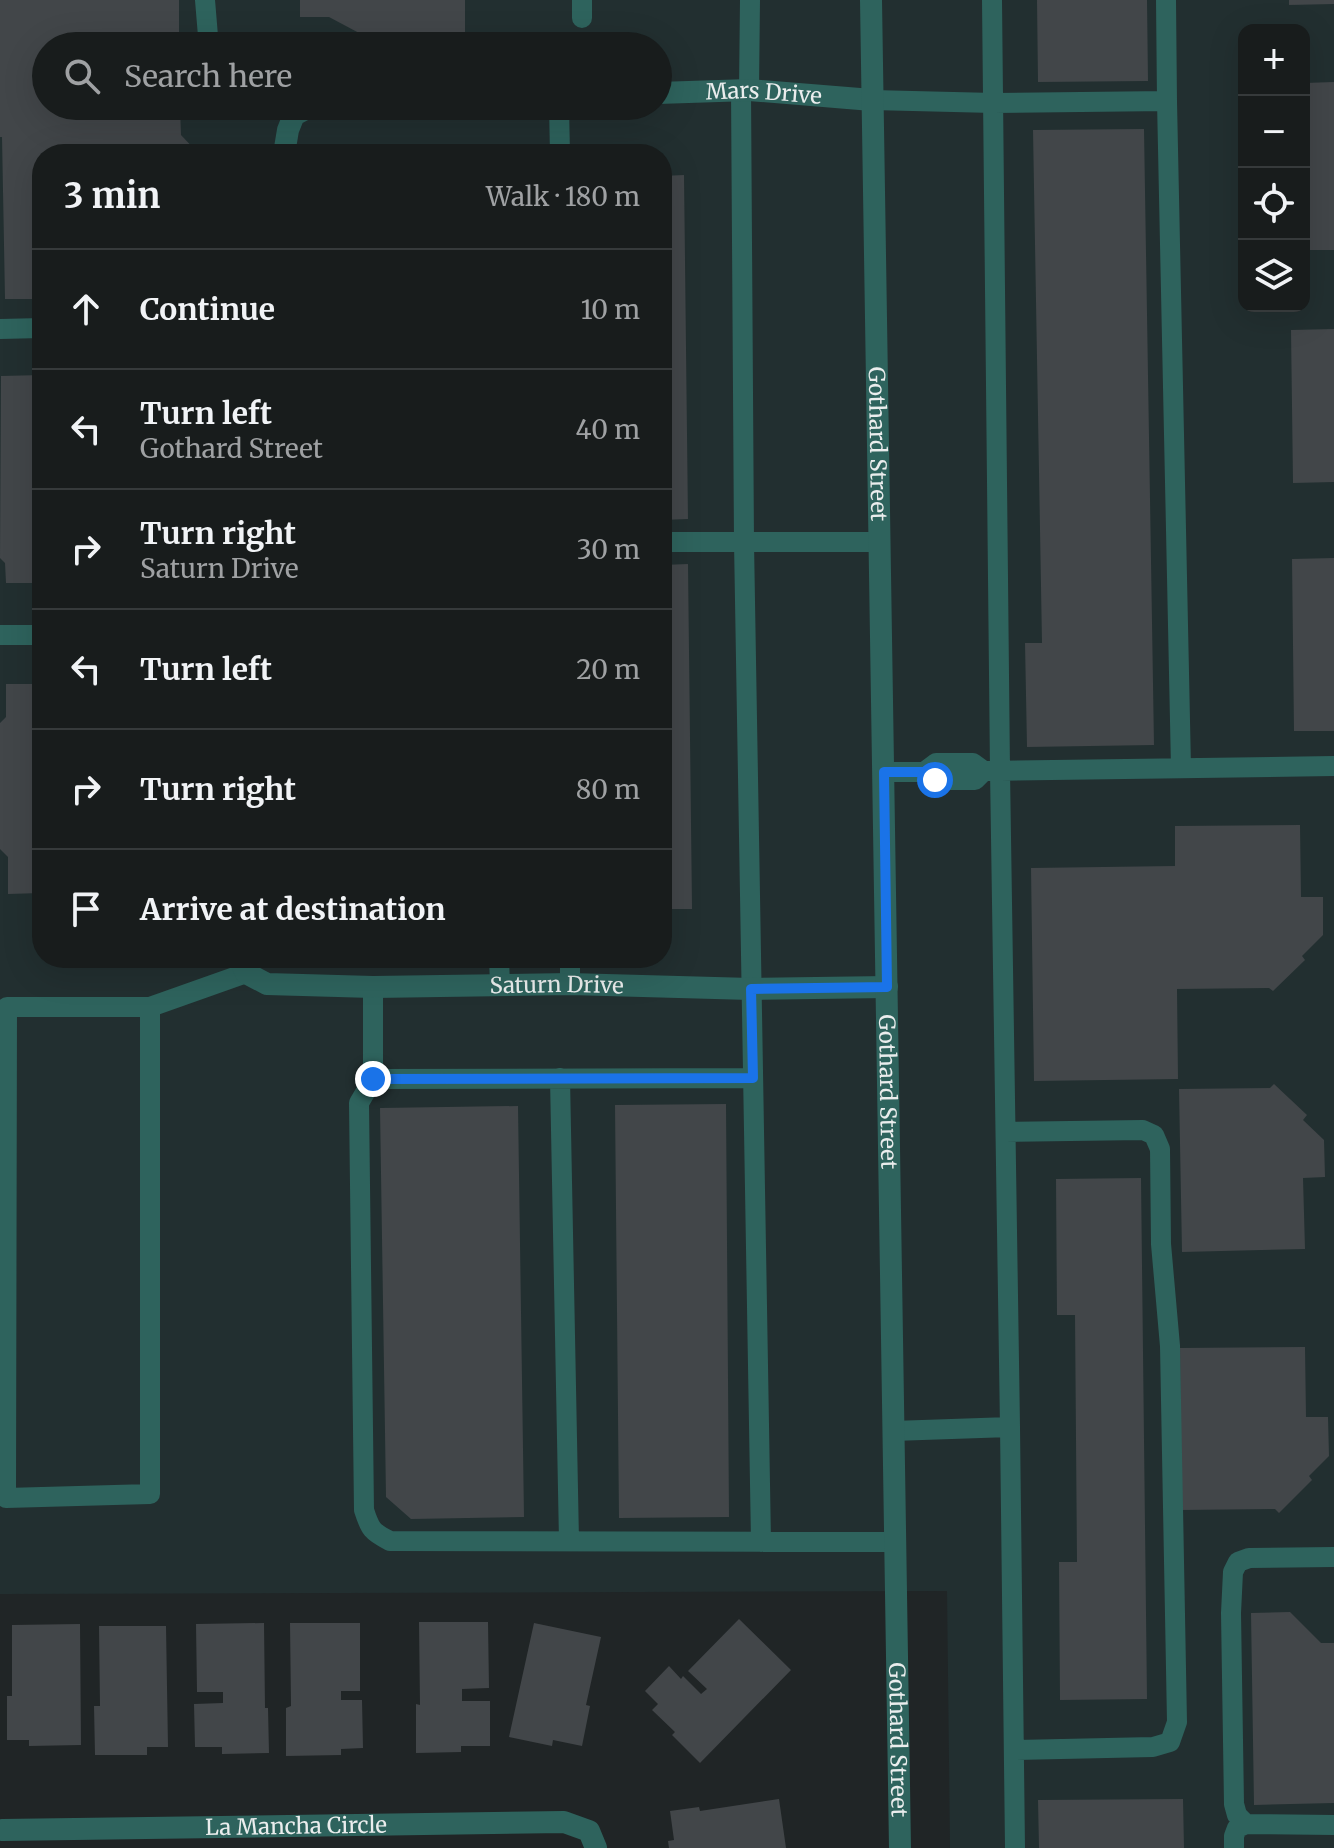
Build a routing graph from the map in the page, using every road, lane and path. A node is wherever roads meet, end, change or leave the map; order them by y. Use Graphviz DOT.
graph roads {
  1 [pos="205,0"];
  2 [pos="750,0"];
  3 [pos="871,0"];
  4 [pos="992,0"];
  5 [pos="1166,0"];
  6 [pos="208,32"];
  7 [pos="745,90"];
  8 [pos="672,93"];
  9 [pos="872,100"];
  10 [pos="1167,101"];
  11 [pos="994,103"];
  12 [pos="292,120"];
  13 [pos="559,120"];
  14 [pos="286,144"];
  15 [pos="560,144"];
  16 [pos="32,328"];
  17 [pos="0,329"];
  18 [pos="672,542"];
  19 [pos="744,542"];
  20 [pos="880,542"];
  21 [pos="0,635"];
  22 [pos="32,635"];
  23 [pos="1334,766"];
  24 [pos="1181,768"];
  25 [pos="992,771"];
  26 [pos="884,772"];
  27 [pos="238,968"];
  28 [pos="245,968"];
  29 [pos="499,968"];
  30 [pos="570,968"];
  31 [pos="570,984"];
  32 [pos="500,985"];
  33 [pos="373,987"];
  34 [pos="887,987"];
  35 [pos="751,989"];
  36 [pos="150,1007"];
  37 [pos="560,1078"];
  38 [pos="753,1078"];
  39 [pos="373,1079"];
  40 [pos="1006,1132"];
  41 [pos="1010,1427"];
  42 [pos="893,1431"];
  43 [pos="569,1541"];
  44 [pos="761,1542"];
  45 [pos="895,1542"];
  46 [pos="1334,1557"];
  47 [pos="1014,1750"];
  48 [pos="1246,1824"];
  49 [pos="1334,1825"];
  50 [pos="2,1830"];
  51 [pos="592,1839"];
  52 [pos="900,1848"];
  53 [pos="1015,1848"];
  54 [pos="1234,1848"];
  1 -- 6 [label="lane"];
  2 -- 7 [label="lane"];
  3 -- 9 [label="street, Gothard Street"];
  4 -- 11 [label="lane"];
  5 -- 10 [label="lane"];
  7 -- 8 [label="street, Mars Drive"];
  7 -- 9 [label="street, Mars Drive"];
  7 -- 19 [label="lane"];
  9 -- 11 [label="lane"];
  9 -- 20 [label="street, Gothard Street"];
  10 -- 11 [label="lane"];
  10 -- 24 [label="lane"];
  11 -- 25 [label="lane"];
  12 -- 14 [label="street"];
  13 -- 15 [label="lane"];
  16 -- 17 [label="lane"];
  18 -- 19 [label="lane"];
  19 -- 20 [label="lane"];
  19 -- 35 [label="lane"];
  20 -- 26 [label="street, Gothard Street"];
  21 -- 22 [label="lane"];
  23 -- 24 [label="lane"];
  24 -- 25 [label="lane"];
  25 -- 26 [label="lane"];
  25 -- 40 [label="lane"];
  26 -- 34 [label="street, Gothard Street"];
  27 -- 36 [label="lane"];
  28 -- 33 [label="street, Saturn Drive"];
  29 -- 32 [label="lane"];
  30 -- 31 [label="lane"];
  31 -- 32 [label="street, Saturn Drive"];
  31 -- 35 [label="street, Saturn Drive"];
  32 -- 33 [label="street, Saturn Drive"];
  33 -- 39 [label="lane"];
  34 -- 35 [label="street, Saturn Drive"];
  34 -- 42 [label="street, Gothard Street"];
  35 -- 38 [label="lane"];
  36 -- 36 [label="lane"];
  37 -- 38 [label="lane"];
  37 -- 39 [label="lane"];
  37 -- 43 [label="lane"];
  38 -- 44 [label="lane"];
  39 -- 43 [label="lane"];
  40 -- 41 [label="lane"];
  40 -- 47 [label="lane"];
  41 -- 42 [label="lane"];
  41 -- 47 [label="lane"];
  42 -- 45 [label="street, Gothard Street"];
  43 -- 44 [label="lane"];
  44 -- 45 [label="lane"];
  45 -- 52 [label="street, Gothard Street"];
  46 -- 48 [label="lane"];
  47 -- 53 [label="lane"];
  48 -- 49 [label="lane"];
  48 -- 54 [label="lane"];
  50 -- 51 [label="street, La Mancha Circle"];
}
